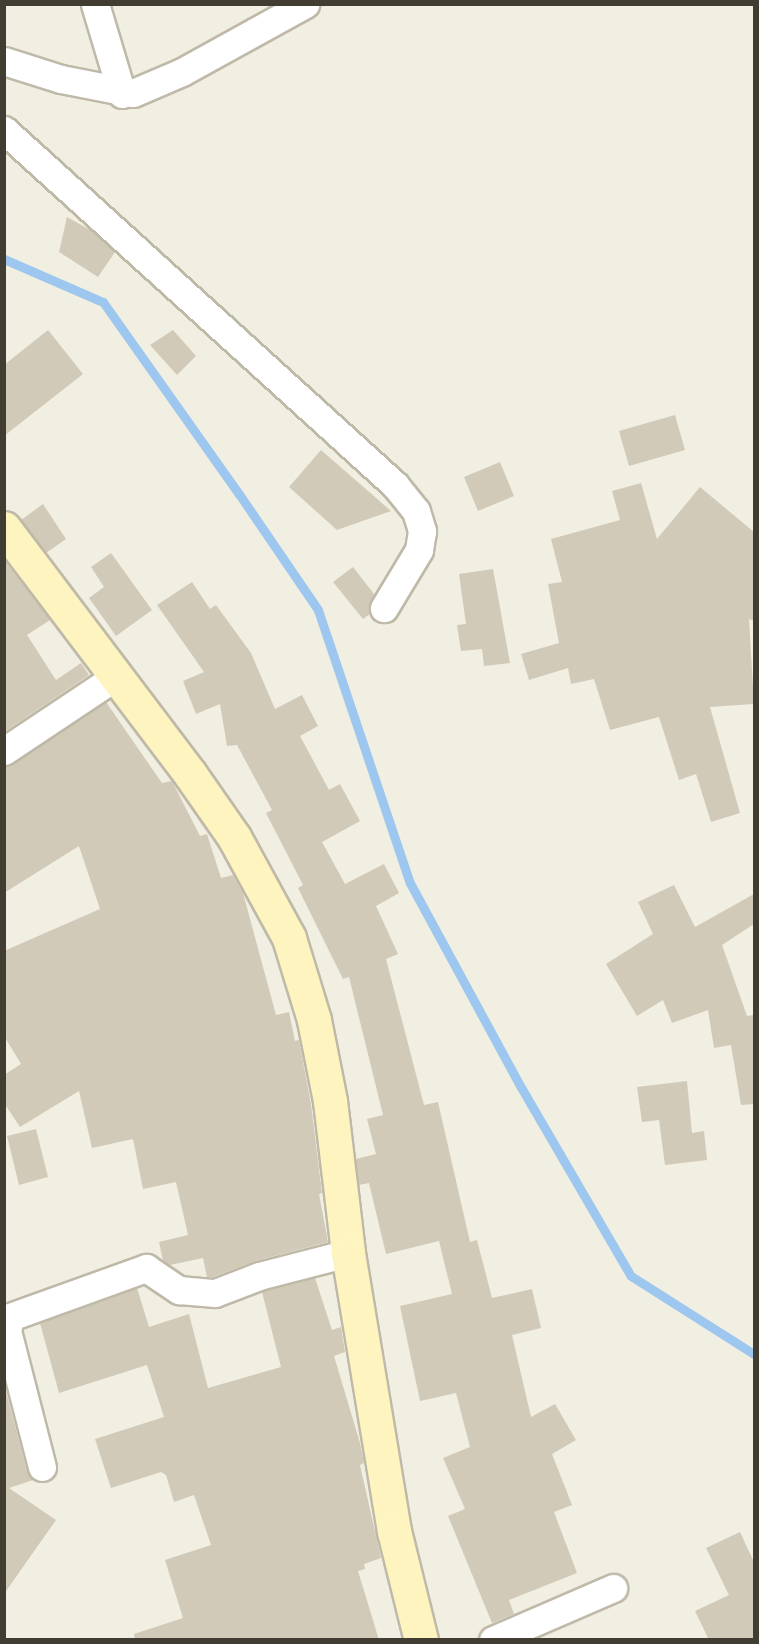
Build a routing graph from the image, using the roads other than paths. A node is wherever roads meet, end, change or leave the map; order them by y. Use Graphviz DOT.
graph roads {
  1 [pos="95,4"];
  2 [pos="305,4"];
  3 [pos="4,61"];
  4 [pos="122,94"];
  5 [pos="4,130"];
  6 [pos="4,528"];
  7 [pos="384,608"];
  8 [pos="118,675"];
  9 [pos="4,751"];
  10 [pos="348,1253"];
  11 [pos="42,1467"];
  12 [pos="613,1588"];
  13 [pos="421,1640"];
  14 [pos="494,1640"];
  1 -- 4 [label="street"];
  2 -- 4 [label="street"];
  3 -- 4 [label="street"];
  5 -- 7 [label="street"];
  6 -- 8 [label="main road"];
  8 -- 9 [label="street"];
  8 -- 10 [label="main road"];
  10 -- 11 [label="street"];
  10 -- 13 [label="main road"];
  12 -- 14 [label="street"];
}
